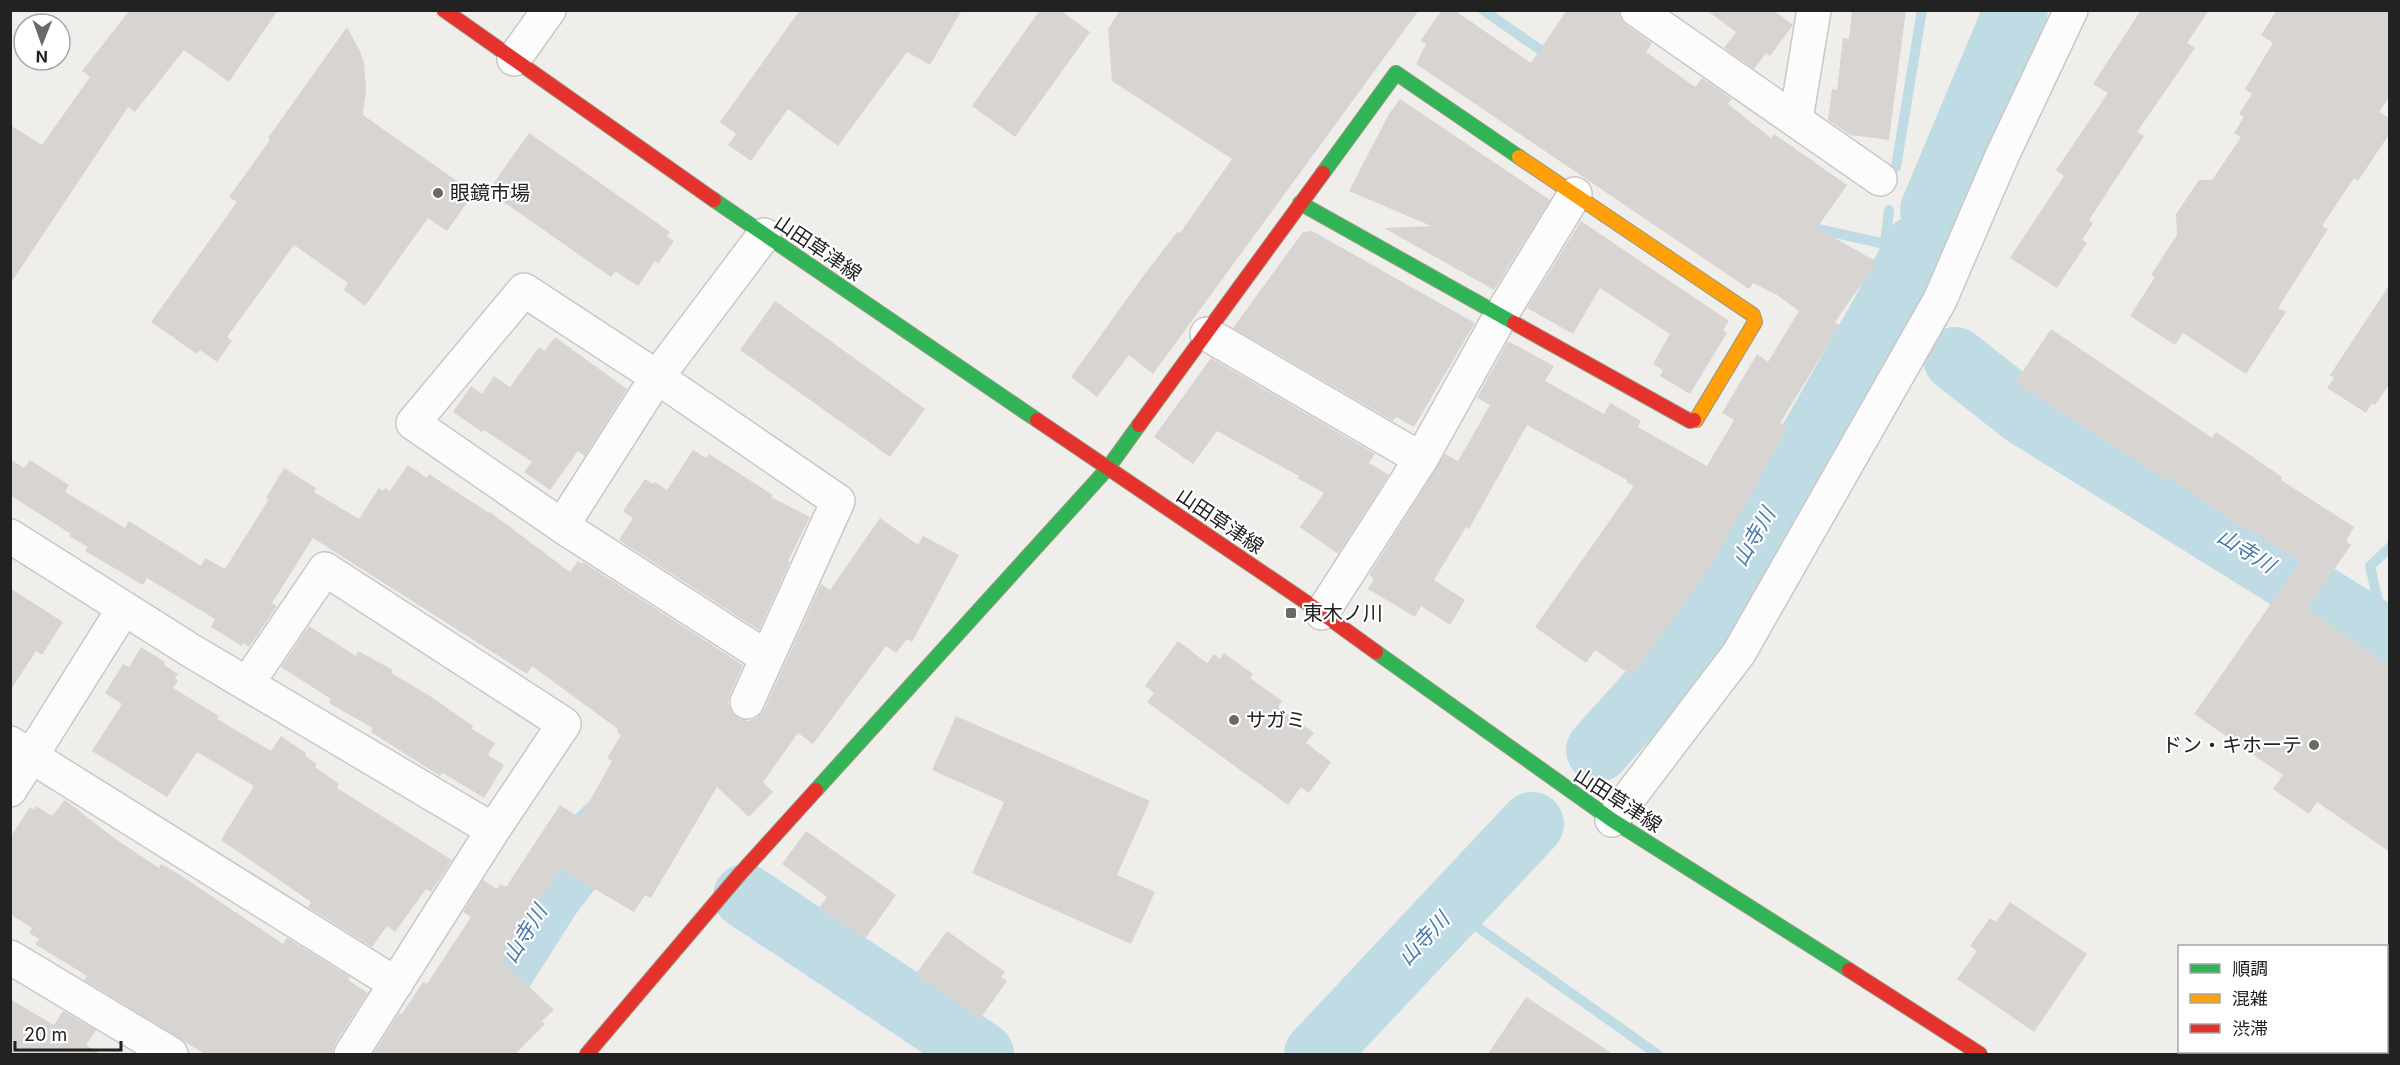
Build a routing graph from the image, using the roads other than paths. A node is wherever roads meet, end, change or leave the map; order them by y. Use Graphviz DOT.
graph roads {
  1 [pos="444,10"];
  2 [pos="549,10"];
  3 [pos="1637,10"];
  4 [pos="1814,10"];
  5 [pos="2071,10"];
  6 [pos="514,59"];
  7 [pos="1796,120"];
  8 [pos="1880,179"];
  9 [pos="1575,194"];
  10 [pos="1300,203"];
  11 [pos="764,235"];
  12 [pos="1500,315"];
  13 [pos="1207,334"];
  14 [pos="657,377"];
  15 [pos="1421,459"];
  16 [pos="1108,468"];
  17 [pos="562,526"];
  18 [pos="10,536"];
  19 [pos="124,608"];
  20 [pos="1322,613"];
  21 [pos="766,657"];
  22 [pos="247,684"];
  23 [pos="747,702"];
  24 [pos="21,750"];
  25 [pos="10,790"];
  26 [pos="1612,820"];
  27 [pos="493,830"];
  28 [pos="10,957"];
  29 [pos="396,984"];
  30 [pos="171,1054"];
  31 [pos="351,1054"];
  32 [pos="586,1054"];
  33 [pos="1980,1054"];
  1 -- 6 [label="street, 山田草津線"];
  2 -- 6 [label="street"];
  3 -- 7 [label="street"];
  4 -- 7 [label="street"];
  5 -- 26 [label="street"];
  6 -- 11 [label="street, 山田草津線"];
  7 -- 8 [label="street"];
  9 -- 10 [label="street"];
  9 -- 12 [label="street"];
  9 -- 12 [label="street"];
  10 -- 12 [label="street"];
  10 -- 13 [label="street"];
  11 -- 14 [label="street"];
  11 -- 16 [label="street, 山田草津線"];
  12 -- 15 [label="street"];
  13 -- 15 [label="street"];
  13 -- 16 [label="street"];
  14 -- 17 [label="street"];
  14 -- 17 [label="street"];
  14 -- 21 [label="street"];
  15 -- 20 [label="street"];
  16 -- 20 [label="street, 山田草津線"];
  16 -- 32 [label="street"];
  17 -- 21 [label="street"];
  18 -- 19 [label="street"];
  19 -- 22 [label="street"];
  19 -- 24 [label="street"];
  20 -- 26 [label="street, 山田草津線"];
  21 -- 23 [label="street"];
  22 -- 27 [label="street"];
  22 -- 27 [label="street"];
  24 -- 25 [label="street"];
  24 -- 29 [label="street"];
  26 -- 33 [label="street, 山田草津線"];
  27 -- 29 [label="street"];
  28 -- 30 [label="street"];
  29 -- 31 [label="street"];
}
